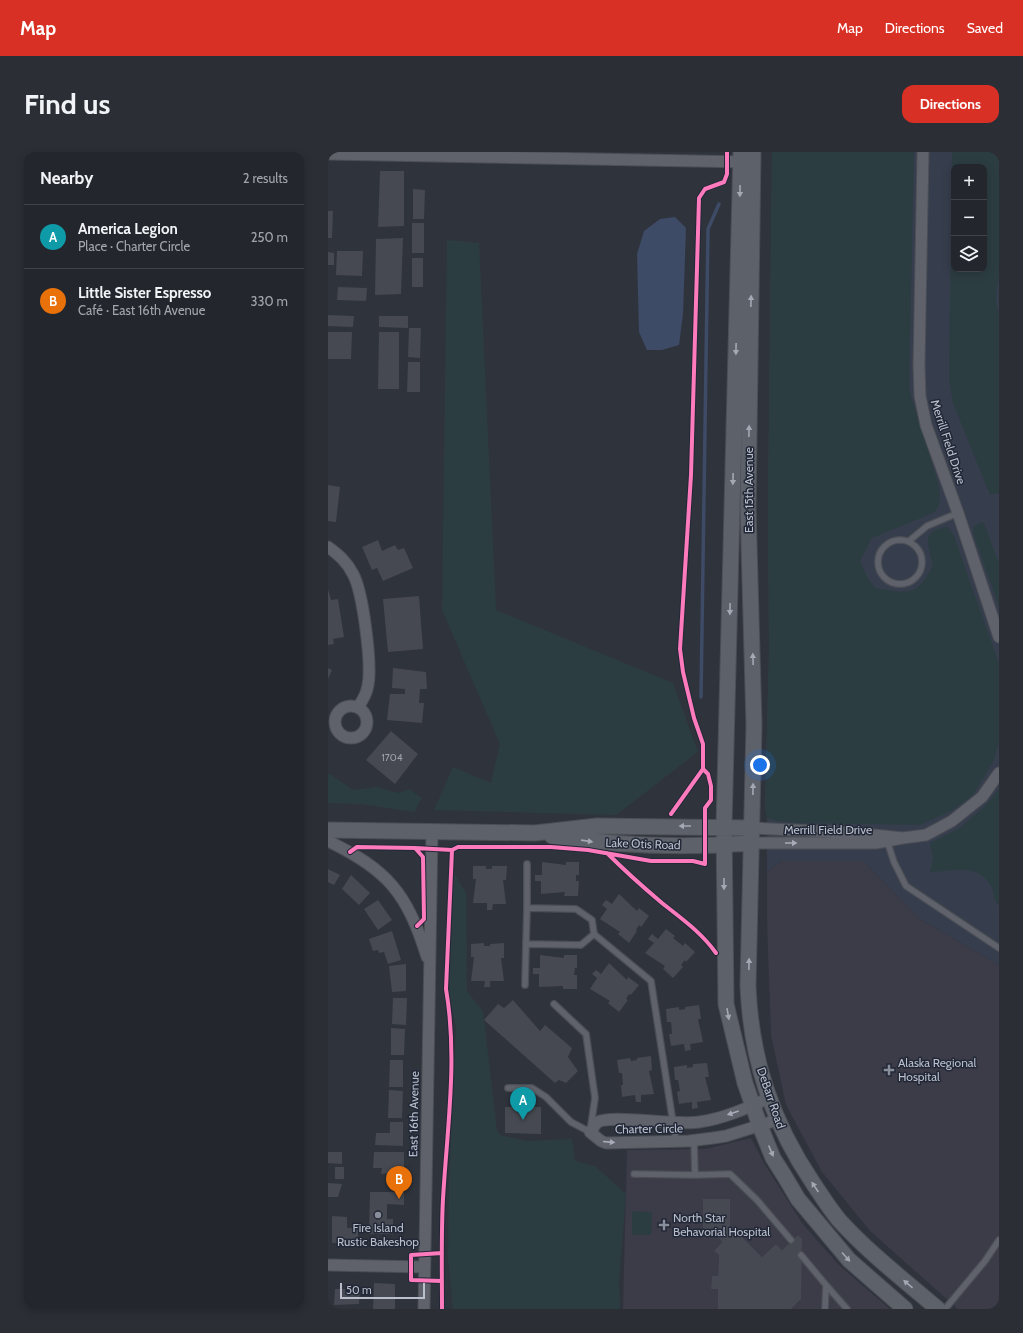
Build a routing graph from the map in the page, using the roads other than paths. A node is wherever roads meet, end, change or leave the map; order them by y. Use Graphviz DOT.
graph roads {
  1 [pos="923,152"];
  2 [pos="328,154"];
  3 [pos="747,157"];
  4 [pos="958,513"];
  5 [pos="910,541"];
  6 [pos="328,547"];
  7 [pos="999,637"];
  8 [pos="358,707"];
  9 [pos="999,773"];
  10 [pos="724,826"];
  11 [pos="752,828"];
  12 [pos="328,830"];
  13 [pos="432,832"];
  14 [pos="535,833"];
  15 [pos="903,838"];
  16 [pos="328,841"];
  17 [pos="887,841"];
  18 [pos="752,843"];
  19 [pos="724,845"];
  20 [pos="527,864"];
  21 [pos="527,908"];
  22 [pos="594,934"];
  23 [pos="526,944"];
  24 [pos="999,948"];
  25 [pos="430,967"];
  26 [pos="525,985"];
  27 [pos="554,1004"];
  28 [pos="508,1088"];
  29 [pos="769,1098"];
  30 [pos="753,1106"];
  31 [pos="777,1120"];
  32 [pos="673,1124"];
  33 [pos="760,1126"];
  34 [pos="590,1132"];
  35 [pos="694,1141"];
  36 [pos="676,1142"];
  37 [pos="634,1174"];
  38 [pos="695,1175"];
  39 [pos="791,1240"];
  40 [pos="999,1240"];
  41 [pos="801,1255"];
  42 [pos="328,1265"];
  43 [pos="424,1267"];
  44 [pos="826,1285"];
  45 [pos="424,1309"];
  46 [pos="826,1309"];
  47 [pos="847,1309"];
  48 [pos="905,1309"];
  49 [pos="938,1309"];
  50 [pos="945,1309"];
  1 -- 4 [label="street, Merrill Field Drive"];
  2 -- 3 [label="street"];
  3 -- 10 [label="main road, East 15th Avenue, one-way"];
  11 -- 3 [label="main road, East 15th Avenue, one-way"];
  4 -- 5 [label="lane"];
  4 -- 7 [label="street, Merrill Field Drive"];
  5 -- 5 [label="lane"];
  6 -- 8 [label="street"];
  9 -- 15 [label="street, Merrill Field Drive"];
  10 -- 11 [label="main road, Lake Otis Road"];
  10 -- 14 [label="main road, Lake Otis Road, one-way"];
  10 -- 19 [label="main road, DeBarr Road"];
  11 -- 15 [label="street, Merrill Field Drive"];
  11 -- 18 [label="main road, DeBarr Road"];
  12 -- 13 [label="main road, Lake Otis Road"];
  13 -- 14 [label="main road, Lake Otis Road"];
  13 -- 25 [label="street, East 16th Avenue"];
  14 -- 19 [label="main road, Lake Otis Road, one-way"];
  15 -- 17 [label="street, Merrill Field Drive"];
  16 -- 25 [label="street, East 16th Avenue"];
  18 -- 17 [label="street, Merrill Field Drive, one-way"];
  17 -- 24 [label="lane"];
  18 -- 19 [label="main road, Lake Otis Road"];
  29 -- 18 [label="main road, DeBarr Road, one-way"];
  19 -- 30 [label="main road, DeBarr Road, one-way"];
  20 -- 21 [label="lane"];
  21 -- 22 [label="lane"];
  21 -- 23 [label="lane"];
  22 -- 23 [label="lane"];
  22 -- 32 [label="lane"];
  23 -- 26 [label="lane"];
  25 -- 43 [label="street, East 16th Avenue"];
  27 -- 34 [label="lane"];
  28 -- 34 [label="lane"];
  29 -- 30 [label="street, Charter Circle"];
  29 -- 31 [label="main road, DeBarr Road"];
  30 -- 32 [label="street, Charter Circle, one-way"];
  30 -- 33 [label="main road, DeBarr Road"];
  31 -- 33 [label="street, Charter Circle"];
  49 -- 31 [label="main road, DeBarr Road, one-way"];
  32 -- 34 [label="street, Charter Circle"];
  32 -- 36 [label="lane"];
  33 -- 35 [label="street, Charter Circle"];
  33 -- 48 [label="main road, DeBarr Road, one-way"];
  34 -- 36 [label="street, Charter Circle, one-way"];
  35 -- 36 [label="street, Charter Circle"];
  35 -- 38 [label="lane"];
  37 -- 38 [label="lane"];
  38 -- 39 [label="lane"];
  40 -- 50 [label="lane"];
  41 -- 44 [label="lane"];
  42 -- 43 [label="street"];
  43 -- 45 [label="street, East 16th Avenue"];
  44 -- 46 [label="lane"];
  44 -- 47 [label="lane"];
}
